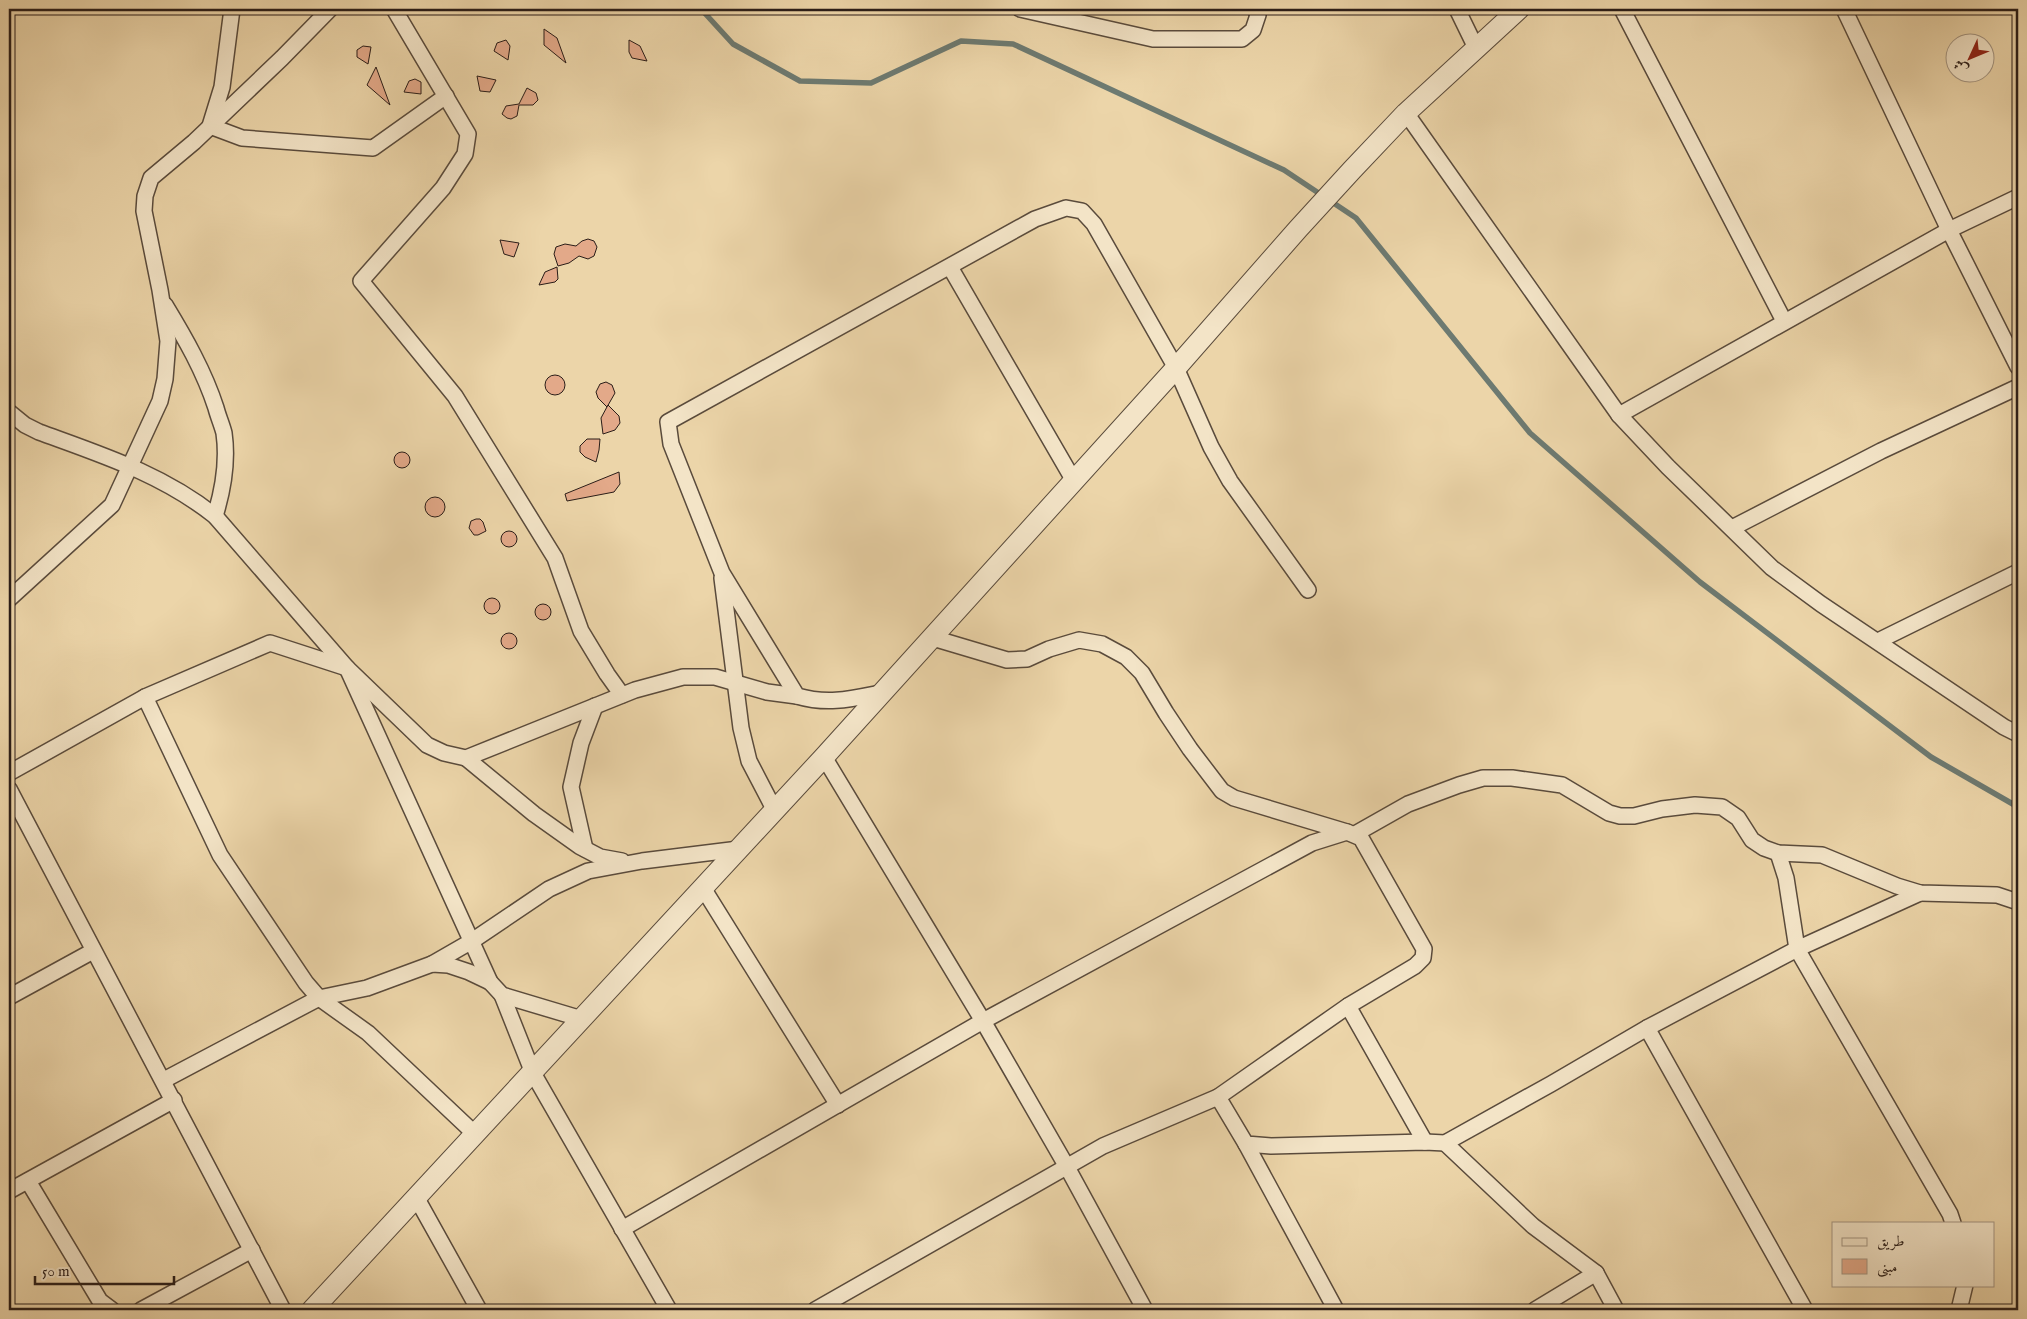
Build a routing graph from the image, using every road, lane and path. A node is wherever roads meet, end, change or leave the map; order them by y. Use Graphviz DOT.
graph roads {
  1 [pos="232,9"];
  2 [pos="330,9"];
  3 [pos="394,9"];
  4 [pos="1020,9"];
  5 [pos="1255,9"];
  6 [pos="1457,9"];
  7 [pos="1519,9"];
  8 [pos="1622,9"];
  9 [pos="1844,9"];
  10 [pos="1069,14"];
  11 [pos="1476,48"];
  12 [pos="446,96"];
  13 [pos="1406,112"];
  14 [pos="210,126"];
  15 [pos="2018,197"];
  16 [pos="1950,230"];
  17 [pos="950,267"];
  18 [pos="161,298"];
  19 [pos="1784,321"];
  20 [pos="2018,367"];
  21 [pos="1176,368"];
  22 [pos="2018,387"];
  23 [pos="9,412"];
  24 [pos="1619,415"];
  25 [pos="129,465"];
  26 [pos="1074,481"];
  27 [pos="215,516"];
  28 [pos="1732,528"];
  29 [pos="2018,572"];
  30 [pos="722,573"];
  31 [pos="1308,590"];
  32 [pos="9,599"];
  33 [pos="933,638"];
  34 [pos="1878,641"];
  35 [pos="346,668"];
  36 [pos="736,684"];
  37 [pos="882,693"];
  38 [pos="622,695"];
  39 [pos="797,696"];
  40 [pos="145,697"];
  41 [pos="595,706"];
  42 [pos="2018,734"];
  43 [pos="824,757"];
  44 [pos="466,758"];
  45 [pos="9,773"];
  46 [pos="9,789"];
  47 [pos="775,811"];
  48 [pos="1351,833"];
  49 [pos="585,849"];
  50 [pos="739,849"];
  51 [pos="1778,853"];
  52 [pos="631,863"];
  53 [pos="703,888"];
  54 [pos="1920,893"];
  55 [pos="2018,902"];
  56 [pos="472,941"];
  57 [pos="1797,950"];
  58 [pos="93,951"];
  59 [pos="432,964"];
  60 [pos="490,982"];
  61 [pos="502,994"];
  62 [pos="9,997"];
  63 [pos="320,998"];
  64 [pos="1348,1006"];
  65 [pos="582,1019"];
  66 [pos="983,1021"];
  67 [pos="1647,1028"];
  68 [pos="533,1073"];
  69 [pos="164,1080"];
  70 [pos="1218,1097"];
  71 [pos="174,1100"];
  72 [pos="838,1105"];
  73 [pos="475,1134"];
  74 [pos="1425,1142"];
  75 [pos="1445,1143"];
  76 [pos="1246,1144"];
  77 [pos="1067,1167"];
  78 [pos="28,1180"];
  79 [pos="9,1191"];
  80 [pos="416,1197"];
  81 [pos="1953,1222"];
  82 [pos="622,1229"];
  83 [pos="252,1250"];
  84 [pos="1596,1273"];
  85 [pos="1965,1286"];
  86 [pos="112,1310"];
  87 [pos="141,1310"];
  88 [pos="283,1310"];
  89 [pos="312,1310"];
  90 [pos="479,1310"];
  91 [pos="669,1310"];
  92 [pos="815,1310"];
  93 [pos="1145,1310"];
  94 [pos="1336,1310"];
  95 [pos="1535,1310"];
  96 [pos="1616,1310"];
  97 [pos="1805,1310"];
  98 [pos="1958,1310"];
  1 -- 14 [label="street"];
  2 -- 14 [label="street"];
  3 -- 12 [label="street"];
  4 -- 10 [label="street"];
  5 -- 10 [label="street"];
  6 -- 11 [label="street"];
  7 -- 11 [label="street"];
  8 -- 19 [label="street"];
  9 -- 16 [label="street"];
  11 -- 13 [label="street"];
  12 -- 14 [label="street"];
  12 -- 38 [label="street"];
  13 -- 21 [label="street"];
  13 -- 24 [label="street"];
  14 -- 18 [label="street"];
  15 -- 16 [label="street"];
  16 -- 19 [label="street"];
  16 -- 20 [label="street"];
  17 -- 21 [label="street"];
  17 -- 26 [label="street"];
  17 -- 30 [label="street"];
  18 -- 25 [label="street"];
  18 -- 27 [label="street"];
  19 -- 24 [label="street"];
  21 -- 26 [label="street"];
  21 -- 31 [label="street"];
  22 -- 28 [label="street"];
  23 -- 25 [label="street"];
  24 -- 28 [label="street"];
  25 -- 27 [label="street"];
  25 -- 32 [label="street"];
  26 -- 33 [label="street"];
  27 -- 35 [label="street"];
  28 -- 34 [label="street"];
  29 -- 34 [label="street"];
  30 -- 36 [label="street"];
  30 -- 39 [label="street"];
  33 -- 37 [label="street"];
  33 -- 48 [label="street"];
  34 -- 42 [label="street"];
  35 -- 40 [label="street"];
  35 -- 44 [label="street"];
  35 -- 56 [label="street"];
  36 -- 38 [label="street"];
  36 -- 39 [label="street"];
  36 -- 47 [label="street"];
  37 -- 39 [label="street"];
  37 -- 43 [label="street"];
  38 -- 41 [label="street"];
  40 -- 45 [label="street"];
  40 -- 63 [label="street"];
  41 -- 44 [label="street"];
  41 -- 49 [label="street"];
  43 -- 47 [label="street"];
  43 -- 66 [label="street"];
  44 -- 49 [label="street"];
  46 -- 58 [label="street"];
  47 -- 50 [label="street"];
  48 -- 51 [label="street"];
  48 -- 64 [label="street"];
  48 -- 66 [label="street"];
  49 -- 52 [label="street"];
  50 -- 52 [label="street"];
  50 -- 53 [label="street"];
  51 -- 54 [label="street"];
  51 -- 57 [label="street"];
  52 -- 56 [label="street"];
  53 -- 65 [label="street"];
  53 -- 72 [label="street"];
  54 -- 55 [label="street"];
  54 -- 57 [label="street"];
  56 -- 59 [label="street"];
  56 -- 60 [label="street"];
  57 -- 67 [label="street"];
  57 -- 81 [label="street"];
  58 -- 62 [label="street"];
  58 -- 69 [label="street"];
  59 -- 60 [label="street"];
  59 -- 63 [label="street"];
  60 -- 61 [label="street"];
  61 -- 65 [label="street"];
  61 -- 68 [label="street"];
  63 -- 69 [label="street"];
  63 -- 73 [label="street"];
  64 -- 70 [label="street"];
  64 -- 74 [label="street"];
  65 -- 68 [label="street"];
  66 -- 72 [label="street"];
  66 -- 77 [label="street"];
  67 -- 75 [label="street"];
  67 -- 97 [label="street"];
  68 -- 73 [label="street"];
  68 -- 82 [label="street"];
  69 -- 71 [label="street"];
  70 -- 76 [label="street"];
  70 -- 77 [label="street"];
  71 -- 78 [label="street"];
  71 -- 83 [label="street"];
  72 -- 82 [label="street"];
  73 -- 80 [label="street"];
  74 -- 75 [label="street"];
  74 -- 76 [label="street"];
  75 -- 84 [label="street"];
  76 -- 94 [label="street"];
  77 -- 92 [label="street"];
  77 -- 93 [label="street"];
  78 -- 79 [label="street"];
  78 -- 86 [label="street"];
  80 -- 89 [label="street"];
  80 -- 90 [label="street"];
  82 -- 91 [label="street"];
  83 -- 87 [label="street"];
  83 -- 88 [label="street"];
  84 -- 95 [label="street"];
  84 -- 96 [label="street"];
  85 -- 98 [label="street"];
}
